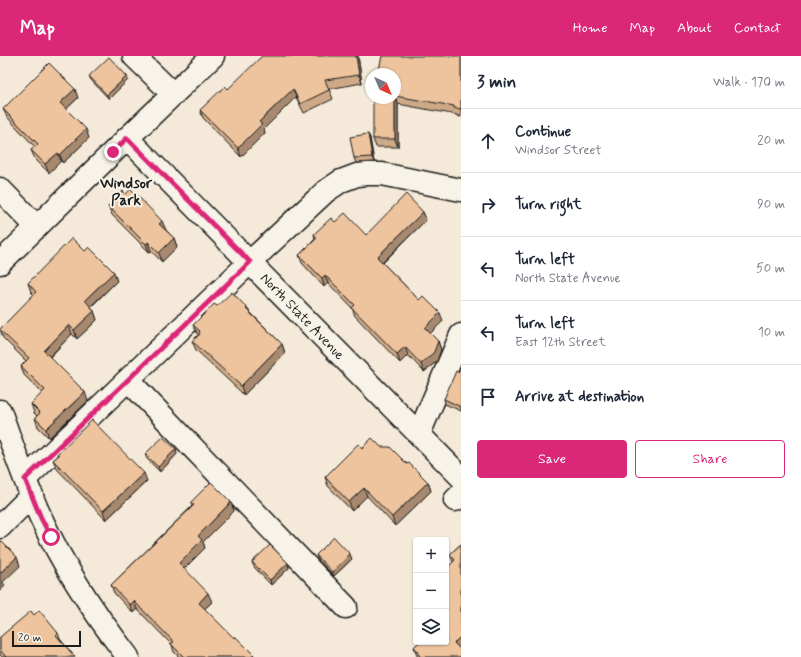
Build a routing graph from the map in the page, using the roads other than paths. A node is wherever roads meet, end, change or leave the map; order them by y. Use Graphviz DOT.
graph roads {
  1 [pos="134,56"];
  2 [pos="213,56"];
  3 [pos="173,94"];
  4 [pos="127,138"];
  5 [pos="0,189"];
  6 [pos="461,190"];
  7 [pos="37,227"];
  8 [pos="250,262"];
  9 [pos="0,263"];
  10 [pos="461,335"];
  11 [pos="128,380"];
  12 [pos="0,411"];
  13 [pos="419,434"];
  14 [pos="461,477"];
  15 [pos="29,487"];
  16 [pos="0,527"];
  17 [pos="346,607"];
  18 [pos="128,657"];
  1 -- 3 [label="street"];
  2 -- 3 [label="street"];
  3 -- 4 [label="street"];
  4 -- 7 [label="street"];
  4 -- 8 [label="street, North State Avenue"];
  5 -- 7 [label="street"];
  6 -- 8 [label="street"];
  7 -- 9 [label="street"];
  8 -- 11 [label="street"];
  8 -- 13 [label="street, North State Avenue"];
  10 -- 13 [label="street"];
  11 -- 15 [label="street"];
  11 -- 17 [label="street"];
  12 -- 15 [label="street"];
  13 -- 14 [label="street, North State Avenue"];
  15 -- 16 [label="street"];
  15 -- 18 [label="street"];
}
